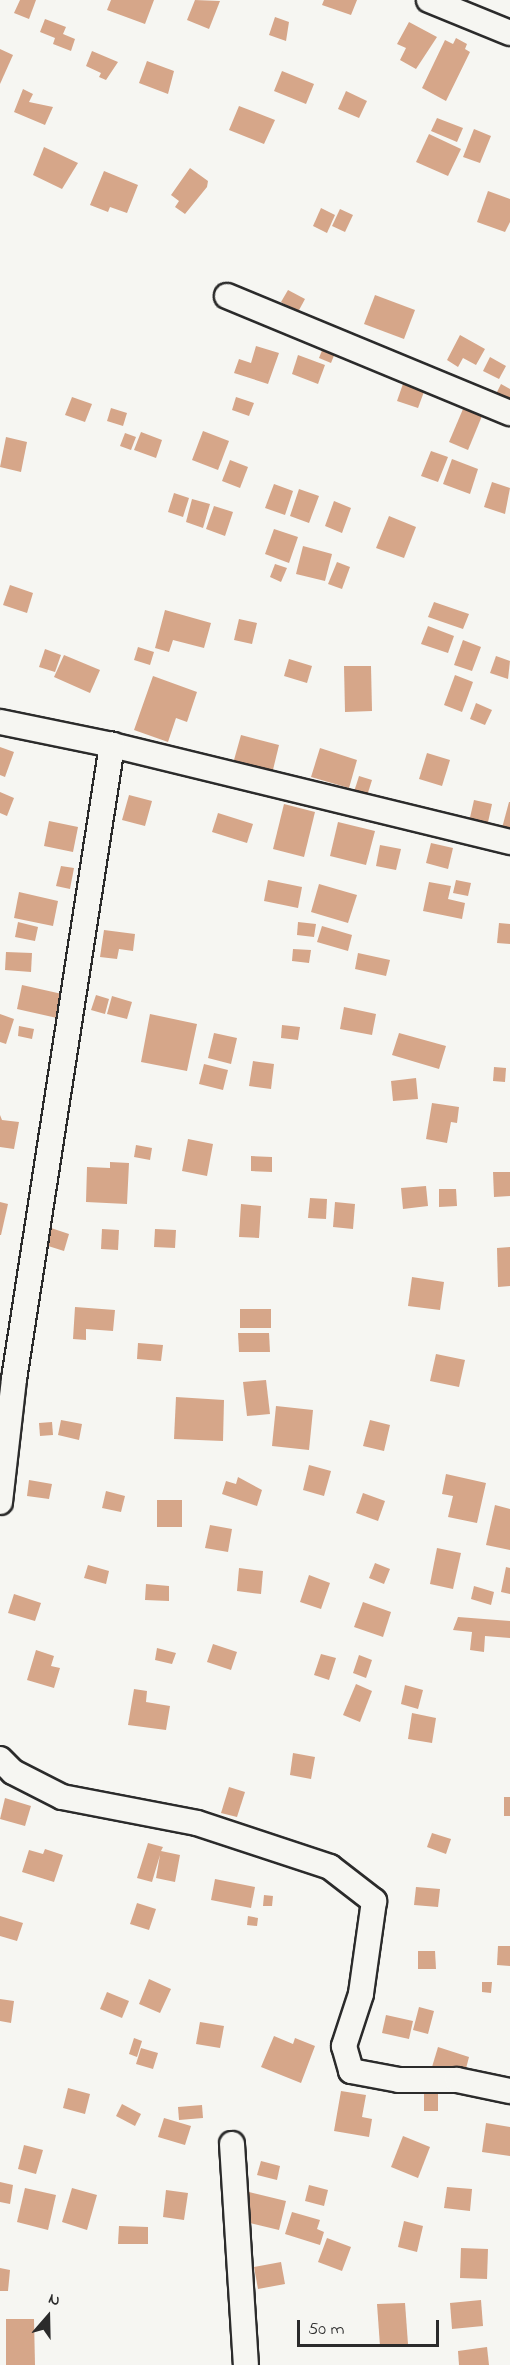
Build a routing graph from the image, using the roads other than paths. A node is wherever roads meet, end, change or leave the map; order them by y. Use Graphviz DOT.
graph roads {
  1 [pos="429,0"];
  2 [pos="510,33"];
  3 [pos="227,296"];
  4 [pos="510,413"];
  5 [pos="0,722"];
  6 [pos="112,746"];
  7 [pos="510,842"];
  8 [pos="0,1502"];
  9 [pos="0,1759"];
  10 [pos="510,2091"];
  11 [pos="232,2144"];
  12 [pos="246,2365"];
  1 -- 2 [label="street"];
  3 -- 4 [label="street"];
  5 -- 6 [label="street"];
  6 -- 7 [label="street"];
  6 -- 8 [label="street"];
  9 -- 10 [label="street"];
  11 -- 12 [label="street"];
}
